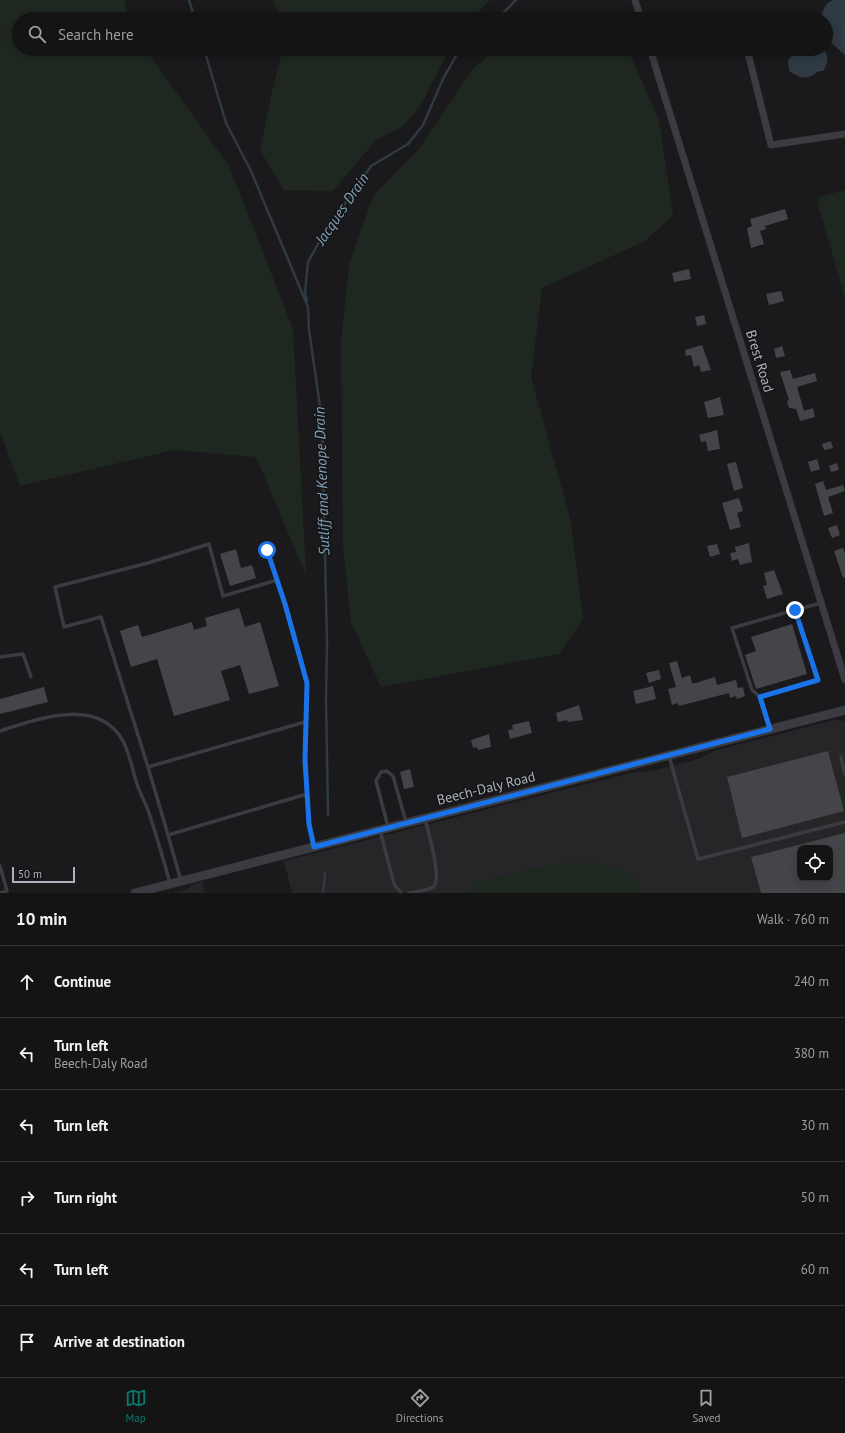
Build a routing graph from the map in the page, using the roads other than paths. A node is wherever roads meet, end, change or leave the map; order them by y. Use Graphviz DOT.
graph roads {
  1 [pos="635,0"];
  2 [pos="639,12"];
  3 [pos="652,56"];
  4 [pos="749,56"];
  5 [pos="845,134"];
  6 [pos="267,550"];
  7 [pos="277,580"];
  8 [pos="821,603"];
  9 [pos="795,610"];
  10 [pos="0,657"];
  11 [pos="31,677"];
  12 [pos="845,680"];
  13 [pos="760,697"];
  14 [pos="845,710"];
  15 [pos="305,722"];
  16 [pos="770,729"];
  17 [pos="0,731"];
  18 [pos="669,755"];
  19 [pos="841,757"];
  20 [pos="148,767"];
  21 [pos="845,774"];
  22 [pos="307,794"];
  23 [pos="425,818"];
  24 [pos="845,822"];
  25 [pos="406,823"];
  26 [pos="384,829"];
  27 [pos="168,835"];
  28 [pos="314,847"];
  29 [pos="0,866"];
  30 [pos="181,881"];
  31 [pos="170,884"];
  32 [pos="140,892"];
  33 [pos="0,893"];
  34 [pos="400,893"];
  35 [pos="409,893"];
  1 -- 2 [label="street"];
  3 -- 8 [label="street, Brest Road"];
  4 -- 5 [label="street"];
  6 -- 7 [label="lane"];
  7 -- 15 [label="lane"];
  7 -- 20 [label="lane"];
  8 -- 9 [label="lane"];
  8 -- 12 [label="street, Brest Road"];
  9 -- 13 [label="lane"];
  9 -- 13 [label="lane"];
  10 -- 11 [label="lane"];
  13 -- 16 [label="lane"];
  14 -- 16 [label="street, Beech-Daly Road"];
  15 -- 20 [label="lane"];
  15 -- 22 [label="lane"];
  16 -- 18 [label="street, Beech-Daly Road"];
  17 -- 31 [label="lane"];
  18 -- 23 [label="street, Beech-Daly Road"];
  18 -- 24 [label="lane"];
  19 -- 21 [label="lane"];
  20 -- 27 [label="lane"];
  22 -- 27 [label="lane"];
  22 -- 28 [label="lane"];
  23 -- 25 [label="street, Beech-Daly Road"];
  23 -- 35 [label="lane"];
  25 -- 26 [label="street, Beech-Daly Road"];
  25 -- 26 [label="lane"];
  26 -- 28 [label="street, Beech-Daly Road"];
  26 -- 34 [label="lane"];
  27 -- 30 [label="lane"];
  28 -- 30 [label="street, Beech-Daly Road"];
  29 -- 33 [label="lane"];
  30 -- 31 [label="street, Beech-Daly Road"];
  31 -- 32 [label="street, Beech-Daly Road"];
}
